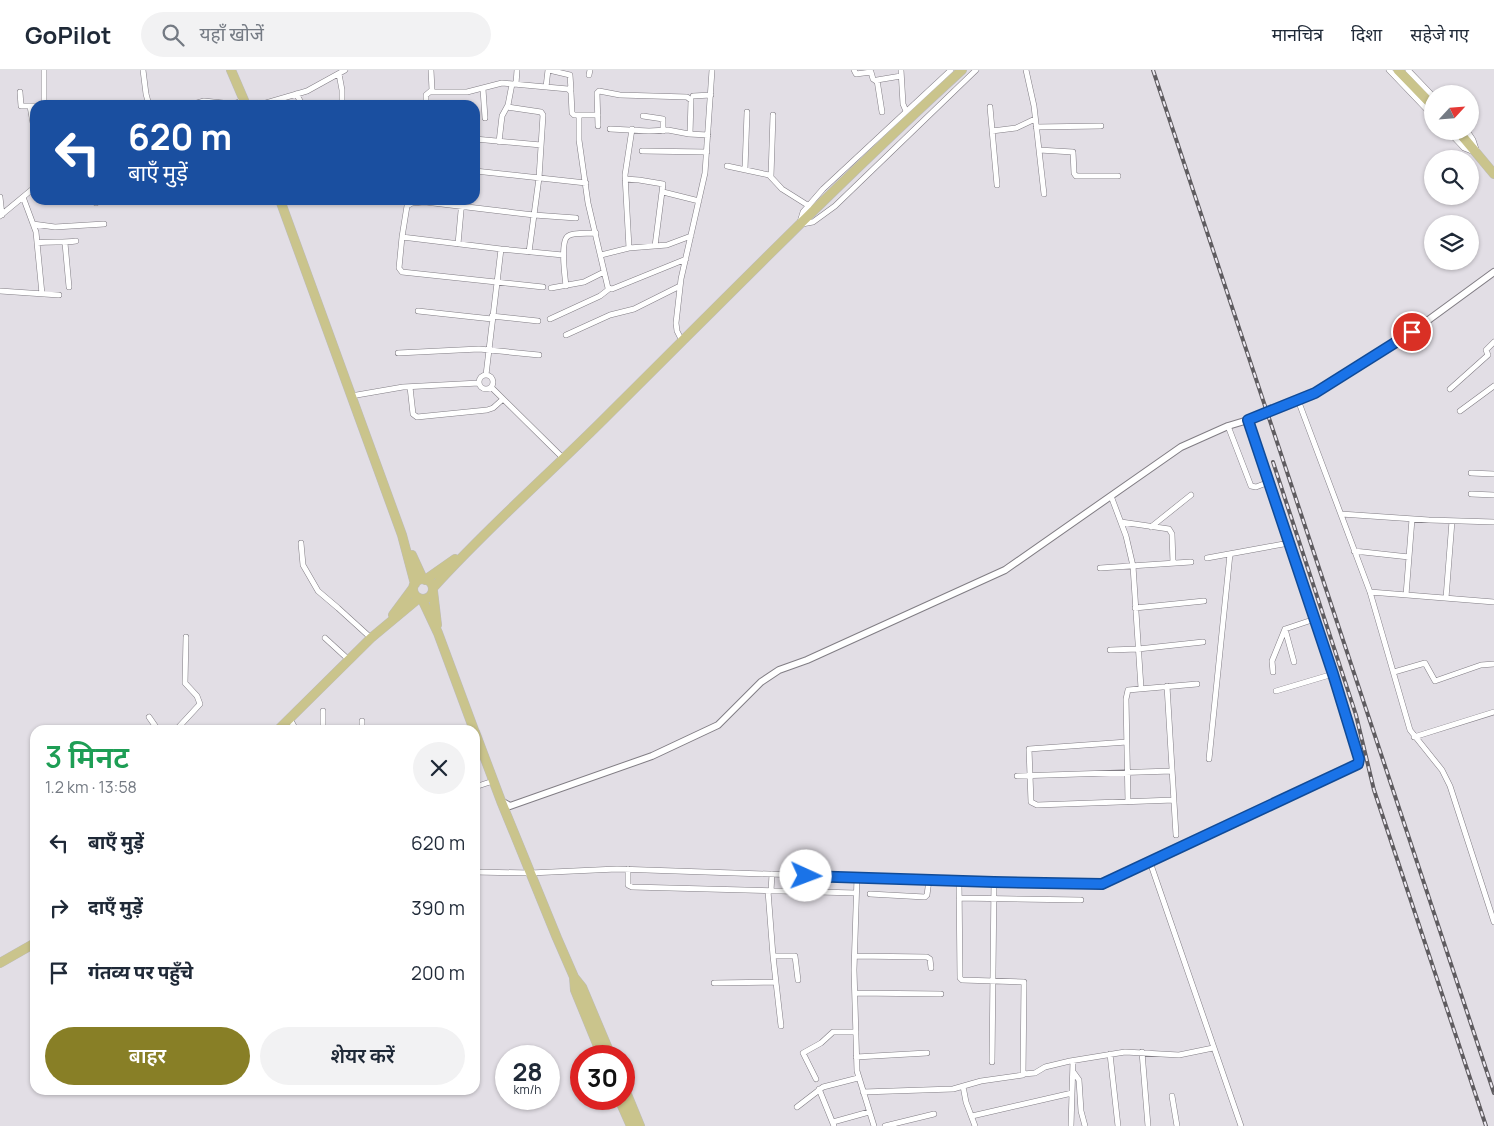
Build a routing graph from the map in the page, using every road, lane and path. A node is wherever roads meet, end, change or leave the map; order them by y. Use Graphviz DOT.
graph roads {
  1 [pos="44,70"];
  2 [pos="143,70"];
  3 [pos="231,70"];
  4 [pos="345,70"];
  5 [pos="431,70"];
  6 [pos="517,70"];
  7 [pos="548,70"];
  8 [pos="712,70"];
  9 [pos="854,70"];
  10 [pos="951,70"];
  11 [pos="962,70"];
  12 [pos="976,70"];
  13 [pos="1026,70"];
  14 [pos="1389,70"];
  15 [pos="1398,70"];
  16 [pos="1408,70"];
  17 [pos="901,73"];
  18 [pos="339,74"];
  19 [pos="876,81"];
  20 [pos="514,84"];
  21 [pos="546,87"];
  22 [pos="1424,87"];
  23 [pos="483,89"];
  24 [pos="570,90"];
  25 [pos="20,92"];
  26 [pos="431,92"];
  27 [pos="296,94"];
  28 [pos="711,95"];
  29 [pos="693,96"];
  30 [pos="1424,97"];
  31 [pos="44,100"];
  32 [pos="148,100"];
  33 [pos="244,100"];
  34 [pos="276,100"];
  35 [pos="300,100"];
  36 [pos="342,100"];
  37 [pos="426,100"];
  38 [pos="30,106"];
  39 [pos="507,107"];
  40 [pos="990,107"];
  41 [pos="1424,107"];
  42 [pos="906,111"];
  43 [pos="747,112"];
  44 [pos="882,112"];
  45 [pos="773,114"];
  46 [pos="598,115"];
  47 [pos="579,116"];
  48 [pos="643,116"];
  49 [pos="485,118"];
  50 [pos="1036,119"];
  51 [pos="598,126"];
  52 [pos="1101,126"];
  53 [pos="1036,127"];
  54 [pos="610,129"];
  55 [pos="632,130"];
  56 [pos="663,130"];
  57 [pos="992,131"];
  58 [pos="690,134"];
  59 [pos="708,135"];
  60 [pos="480,140"];
  61 [pos="1456,140"];
  62 [pos="1467,140"];
  63 [pos="499,142"];
  64 [pos="541,145"];
  65 [pos="642,150"];
  66 [pos="1039,150"];
  67 [pos="1469,150"];
  68 [pos="1475,150"];
  69 [pos="707,152"];
  70 [pos="1479,155"];
  71 [pos="727,166"];
  72 [pos="745,169"];
  73 [pos="480,172"];
  74 [pos="1494,174"];
  75 [pos="771,176"];
  76 [pos="1118,176"];
  77 [pos="539,178"];
  78 [pos="625,179"];
  79 [pos="586,183"];
  80 [pos="997,185"];
  81 [pos="30,191"];
  82 [pos="663,192"];
  83 [pos="1044,194"];
  84 [pos="0,197"];
  85 [pos="22,197"];
  86 [pos="699,201"];
  87 [pos="282,205"];
  88 [pos="409,205"];
  89 [pos="462,205"];
  90 [pos="474,205"];
  91 [pos="809,206"];
  92 [pos="534,215"];
  93 [pos="1,216"];
  94 [pos="576,218"];
  95 [pos="33,224"];
  96 [pos="104,224"];
  97 [pos="799,224"];
  98 [pos="596,233"];
  99 [pos="692,236"];
  100 [pos="402,237"];
  101 [pos="76,241"];
  102 [pos="37,243"];
  103 [pos="65,243"];
  104 [pos="458,244"];
  105 [pos="654,246"];
  106 [pos="629,248"];
  107 [pos="501,249"];
  108 [pos="529,252"];
  109 [pos="563,254"];
  110 [pos="601,255"];
  111 [pos="686,259"];
  112 [pos="604,272"];
  113 [pos="1494,272"];
  114 [pos="497,283"];
  115 [pos="566,286"];
  116 [pos="680,286"];
  117 [pos="69,287"];
  118 [pos="543,287"];
  119 [pos="551,288"];
  120 [pos="609,289"];
  121 [pos="0,291"];
  122 [pos="42,294"];
  123 [pos="59,295"];
  124 [pos="418,311"];
  125 [pos="492,317"];
  126 [pos="550,319"];
  127 [pos="538,320"];
  128 [pos="566,335"];
  129 [pos="682,342"];
  130 [pos="1494,342"];
  131 [pos="488,351"];
  132 [pos="398,354"];
  133 [pos="539,355"];
  134 [pos="486,375"];
  135 [pos="479,383"];
  136 [pos="1494,386"];
  137 [pos="410,387"];
  138 [pos="491,387"];
  139 [pos="1450,389"];
  140 [pos="351,396"];
  141 [pos="503,399"];
  142 [pos="1298,400"];
  143 [pos="1460,411"];
  144 [pos="1248,420"];
  145 [pos="1228,426"];
  146 [pos="564,459"];
  147 [pos="1471,473"];
  148 [pos="1494,474"];
  149 [pos="1269,482"];
  150 [pos="1471,494"];
  151 [pos="1191,495"];
  152 [pos="1494,495"];
  153 [pos="1111,496"];
  154 [pos="1341,514"];
  155 [pos="1412,519"];
  156 [pos="1452,521"];
  157 [pos="1121,522"];
  158 [pos="1494,522"];
  159 [pos="1151,526"];
  160 [pos="402,535"];
  161 [pos="301,543"];
  162 [pos="1289,543"];
  163 [pos="1354,551"];
  164 [pos="464,554"];
  165 [pos="1230,554"];
  166 [pos="1409,557"];
  167 [pos="1207,558"];
  168 [pos="416,562"];
  169 [pos="1191,562"];
  170 [pos="1174,563"];
  171 [pos="1132,566"];
  172 [pos="441,568"];
  173 [pos="1100,568"];
  174 [pos="424,580"];
  175 [pos="414,586"];
  176 [pos="433,589"];
  177 [pos="1370,592"];
  178 [pos="1406,595"];
  179 [pos="1446,598"];
  180 [pos="421,599"];
  181 [pos="1204,601"];
  182 [pos="1494,602"];
  183 [pos="1136,608"];
  184 [pos="1314,619"];
  185 [pos="384,627"];
  186 [pos="1285,629"];
  187 [pos="438,633"];
  188 [pos="186,637"];
  189 [pos="325,638"];
  190 [pos="371,638"];
  191 [pos="1204,642"];
  192 [pos="1138,649"];
  193 [pos="1110,650"];
  194 [pos="349,660"];
  195 [pos="1294,662"];
  196 [pos="1494,664"];
  197 [pos="1273,672"];
  198 [pos="1394,672"];
  199 [pos="1333,674"];
  200 [pos="1197,684"];
  201 [pos="1167,686"];
  202 [pos="1141,688"];
  203 [pos="1276,691"];
  204 [pos="323,712"];
  205 [pos="1494,712"];
  206 [pos="149,717"];
  207 [pos="290,719"];
  208 [pos="362,721"];
  209 [pos="155,725"];
  210 [pos="181,725"];
  211 [pos="283,725"];
  212 [pos="293,725"];
  213 [pos="323,725"];
  214 [pos="362,725"];
  215 [pos="473,725"];
  216 [pos="1414,737"];
  217 [pos="1127,742"];
  218 [pos="480,745"];
  219 [pos="1209,758"];
  220 [pos="1172,771"];
  221 [pos="1127,772"];
  222 [pos="1017,776"];
  223 [pos="1029,776"];
  224 [pos="493,781"];
  225 [pos="480,785"];
  226 [pos="1174,800"];
  227 [pos="501,801"];
  228 [pos="525,801"];
  229 [pos="1128,802"];
  230 [pos="508,820"];
  231 [pos="1176,835"];
  232 [pos="1150,862"];
  233 [pos="628,869"];
  234 [pos="480,872"];
  235 [pos="530,873"];
  236 [pos="772,874"];
  237 [pos="857,877"];
  238 [pos="929,880"];
  239 [pos="959,881"];
  240 [pos="994,882"];
  241 [pos="770,891"];
  242 [pos="856,893"];
  243 [pos="870,894"];
  244 [pos="959,898"];
  245 [pos="994,899"];
  246 [pos="1080,900"];
  247 [pos="1494,922"];
  248 [pos="30,946"];
  249 [pos="773,956"];
  250 [pos="855,956"];
  251 [pos="0,962"];
  252 [pos="931,968"];
  253 [pos="574,977"];
  254 [pos="798,980"];
  255 [pos="994,981"];
  256 [pos="776,982"];
  257 [pos="714,983"];
  258 [pos="855,993"];
  259 [pos="941,994"];
  260 [pos="781,1026"];
  261 [pos="856,1032"];
  262 [pos="598,1045"];
  263 [pos="606,1045"];
  264 [pos="1213,1048"];
  265 [pos="1142,1052"];
  266 [pos="927,1053"];
  267 [pos="1110,1054"];
  268 [pos="856,1057"];
  269 [pos="1073,1061"];
  270 [pos="992,1062"];
  271 [pos="1074,1073"];
  272 [pos="1023,1074"];
  273 [pos="858,1078"];
  274 [pos="816,1079"];
  275 [pos="963,1086"];
  276 [pos="819,1089"];
  277 [pos="863,1092"];
  278 [pos="1072,1092"];
  279 [pos="1172,1096"];
  280 [pos="797,1107"];
  281 [pos="624,1110"];
  282 [pos="634,1110"];
  283 [pos="869,1112"];
  284 [pos="934,1114"];
  285 [pos="972,1116"];
  286 [pos="834,1124"];
  287 [pos="631,1126"];
  288 [pos="640,1126"];
  289 [pos="874,1126"];
  290 [pos="885,1126"];
  291 [pos="975,1126"];
  292 [pos="1071,1126"];
  293 [pos="1085,1126"];
  294 [pos="1118,1126"];
  295 [pos="1148,1126"];
  296 [pos="1177,1126"];
  297 [pos="1241,1126"];
  1 -- 31 [label="street"];
  2 -- 32 [label="street"];
  3 -- 33 [label="highway"];
  4 -- 18 [label="street"];
  5 -- 26 [label="street"];
  6 -- 20 [label="street"];
  7 -- 21 [label="street"];
  7 -- 24 [label="street"];
  8 -- 28 [label="street"];
  9 -- 19 [label="street"];
  10 -- 42 [label="street"];
  11 -- 97 [label="highway"];
  12 -- 97 [label="street"];
  13 -- 50 [label="street"];
  14 -- 41 [label="street"];
  15 -- 30 [label="highway"];
  16 -- 22 [label="street"];
  17 -- 19 [label="street"];
  17 -- 42 [label="street"];
  18 -- 27 [label="street"];
  18 -- 36 [label="street"];
  19 -- 44 [label="street"];
  20 -- 21 [label="street"];
  20 -- 23 [label="street"];
  20 -- 39 [label="street"];
  21 -- 24 [label="street"];
  23 -- 26 [label="street"];
  23 -- 49 [label="street"];
  24 -- 47 [label="street"];
  25 -- 38 [label="street"];
  26 -- 37 [label="street"];
  27 -- 34 [label="street"];
  27 -- 35 [label="street"];
  28 -- 29 [label="street"];
  28 -- 59 [label="street"];
  39 -- 63 [label="street"];
  39 -- 64 [label="street"];
  40 -- 57 [label="street"];
  42 -- 91 [label="street"];
  43 -- 72 [label="street"];
  45 -- 75 [label="street"];
  46 -- 47 [label="street"];
  46 -- 51 [label="street"];
  46 -- 58 [label="street"];
  47 -- 79 [label="street"];
  48 -- 56 [label="street"];
  50 -- 53 [label="street"];
  50 -- 57 [label="street"];
  52 -- 53 [label="street"];
  53 -- 66 [label="street"];
  54 -- 55 [label="street"];
  55 -- 56 [label="street"];
  55 -- 78 [label="street"];
  56 -- 58 [label="street"];
  57 -- 80 [label="street"];
  58 -- 59 [label="street"];
  59 -- 69 [label="street"];
  60 -- 63 [label="street"];
  61 -- 67 [label="street"];
  62 -- 68 [label="highway"];
  63 -- 64 [label="street"];
  64 -- 77 [label="street"];
  65 -- 69 [label="street"];
  66 -- 76 [label="street"];
  66 -- 83 [label="street"];
  69 -- 86 [label="street"];
  70 -- 74 [label="highway"];
  71 -- 72 [label="street"];
  72 -- 75 [label="street"];
  73 -- 77 [label="street"];
  75 -- 91 [label="street"];
  77 -- 79 [label="street"];
  77 -- 92 [label="street"];
  78 -- 82 [label="street"];
  78 -- 106 [label="street"];
  79 -- 98 [label="street"];
  81 -- 85 [label="street"];
  82 -- 86 [label="street"];
  82 -- 105 [label="street"];
  84 -- 93 [label="street"];
  85 -- 93 [label="street"];
  85 -- 95 [label="street"];
  86 -- 99 [label="street"];
  87 -- 140 [label="highway"];
  88 -- 100 [label="street"];
  89 -- 104 [label="street"];
  90 -- 92 [label="street"];
  91 -- 97 [label="street"];
  92 -- 94 [label="street"];
  92 -- 108 [label="street"];
  95 -- 96 [label="street"];
  95 -- 102 [label="street"];
  97 -- 129 [label="highway"];
  98 -- 109 [label="street"];
  98 -- 110 [label="street"];
  99 -- 105 [label="street"];
  99 -- 111 [label="street"];
  100 -- 104 [label="street"];
  100 -- 114 [label="street"];
  101 -- 103 [label="street"];
  102 -- 103 [label="street"];
  102 -- 122 [label="street"];
  103 -- 117 [label="street"];
  104 -- 107 [label="street"];
  105 -- 106 [label="street"];
  106 -- 110 [label="street"];
  107 -- 108 [label="street"];
  107 -- 114 [label="street"];
  108 -- 109 [label="street"];
  109 -- 115 [label="street"];
  110 -- 112 [label="street"];
  111 -- 116 [label="street"];
  111 -- 120 [label="street"];
  112 -- 115 [label="street"];
  112 -- 120 [label="street"];
  113 -- 142 [label="street"];
  114 -- 118 [label="street"];
  114 -- 125 [label="street"];
  115 -- 119 [label="street"];
  116 -- 128 [label="street"];
  116 -- 129 [label="street"];
  120 -- 126 [label="street"];
  121 -- 122 [label="street"];
  122 -- 123 [label="street"];
  124 -- 125 [label="street"];
  125 -- 127 [label="street"];
  125 -- 131 [label="street"];
  129 -- 146 [label="highway"];
  130 -- 139 [label="street"];
  131 -- 132 [label="street"];
  131 -- 133 [label="street"];
  131 -- 134 [label="street"];
  134 -- 135 [label="street"];
  134 -- 138 [label="street"];
  135 -- 137 [label="street"];
  135 -- 138 [label="street"];
  136 -- 143 [label="street"];
  137 -- 140 [label="street"];
  137 -- 141 [label="street"];
  138 -- 141 [label="street"];
  140 -- 160 [label="highway"];
  141 -- 146 [label="street"];
  142 -- 144 [label="street"];
  142 -- 154 [label="street"];
  144 -- 145 [label="street"];
  144 -- 149 [label="street"];
  145 -- 149 [label="street"];
  145 -- 153 [label="street"];
  146 -- 164 [label="highway"];
  147 -- 148 [label="street"];
  149 -- 162 [label="street"];
  150 -- 152 [label="street"];
  151 -- 159 [label="street"];
  153 -- 157 [label="street"];
  153 -- 228 [label="street"];
  154 -- 155 [label="street"];
  154 -- 163 [label="street"];
  155 -- 156 [label="street"];
  155 -- 166 [label="street"];
  156 -- 158 [label="street"];
  156 -- 179 [label="street"];
  157 -- 159 [label="street"];
  157 -- 171 [label="street"];
  159 -- 170 [label="street"];
  160 -- 168 [label="highway"];
  160 -- 175 [label="highway"];
  161 -- 190 [label="street"];
  162 -- 165 [label="street"];
  162 -- 184 [label="street"];
  163 -- 166 [label="street"];
  163 -- 177 [label="street"];
  164 -- 172 [label="highway"];
  164 -- 176 [label="highway"];
  165 -- 167 [label="street"];
  165 -- 219 [label="street"];
  166 -- 178 [label="street"];
  168 -- 172 [label="highway"];
  168 -- 174 [label="highway"];
  169 -- 170 [label="street"];
  170 -- 171 [label="street"];
  171 -- 173 [label="street"];
  171 -- 183 [label="street"];
  172 -- 174 [label="highway"];
  174 -- 175 [label="highway"];
  174 -- 176 [label="highway"];
  175 -- 180 [label="highway"];
  175 -- 185 [label="highway"];
  176 -- 180 [label="highway"];
  176 -- 187 [label="highway"];
  177 -- 178 [label="street"];
  177 -- 198 [label="street"];
  178 -- 179 [label="street"];
  179 -- 182 [label="street"];
  180 -- 185 [label="highway"];
  180 -- 187 [label="highway"];
  181 -- 183 [label="street"];
  183 -- 192 [label="street"];
  184 -- 186 [label="street"];
  184 -- 199 [label="street"];
  185 -- 190 [label="highway"];
  186 -- 195 [label="street"];
  186 -- 197 [label="street"];
  187 -- 215 [label="highway"];
  188 -- 210 [label="street"];
  189 -- 194 [label="street"];
  190 -- 194 [label="highway"];
  191 -- 192 [label="street"];
  192 -- 193 [label="street"];
  192 -- 202 [label="street"];
  194 -- 207 [label="highway"];
  196 -- 198 [label="street"];
  198 -- 216 [label="street"];
  199 -- 203 [label="street"];
  199 -- 232 [label="street"];
  200 -- 201 [label="street"];
  201 -- 202 [label="street"];
  201 -- 220 [label="street"];
  202 -- 217 [label="street"];
  204 -- 213 [label="street"];
  205 -- 216 [label="street"];
  206 -- 209 [label="street"];
  207 -- 211 [label="highway"];
  207 -- 212 [label="street"];
  208 -- 214 [label="street"];
  216 -- 247 [label="street"];
  217 -- 221 [label="street"];
  217 -- 223 [label="street"];
  218 -- 224 [label="highway"];
  220 -- 221 [label="street"];
  220 -- 226 [label="street"];
  221 -- 223 [label="street"];
  221 -- 229 [label="street"];
  222 -- 223 [label="street"];
  223 -- 229 [label="street"];
  224 -- 225 [label="street"];
  224 -- 227 [label="highway"];
  226 -- 229 [label="street"];
  226 -- 231 [label="street"];
  227 -- 228 [label="street"];
  227 -- 230 [label="highway"];
  228 -- 230 [label="street"];
  230 -- 235 [label="highway"];
  232 -- 240 [label="street"];
  232 -- 264 [label="street"];
  233 -- 235 [label="street"];
  233 -- 236 [label="street"];
  233 -- 241 [label="street"];
  234 -- 235 [label="street"];
  235 -- 253 [label="highway"];
  236 -- 237 [label="street"];
  236 -- 241 [label="street"];
  237 -- 238 [label="street"];
  237 -- 242 [label="street"];
  238 -- 239 [label="street"];
  238 -- 243 [label="street"];
  239 -- 240 [label="street"];
  239 -- 244 [label="street"];
  240 -- 245 [label="street"];
  241 -- 242 [label="street"];
  241 -- 249 [label="street"];
  242 -- 250 [label="street"];
  244 -- 245 [label="street"];
  244 -- 255 [label="street"];
  245 -- 246 [label="street"];
  245 -- 255 [label="street"];
  248 -- 251 [label="highway"];
  249 -- 254 [label="street"];
  249 -- 256 [label="street"];
  250 -- 252 [label="street"];
  250 -- 258 [label="street"];
  253 -- 262 [label="highway"];
  253 -- 263 [label="highway"];
  255 -- 270 [label="street"];
  255 -- 272 [label="street"];
  256 -- 257 [label="street"];
  256 -- 260 [label="street"];
  258 -- 259 [label="street"];
  258 -- 261 [label="street"];
  261 -- 268 [label="street"];
  261 -- 274 [label="street"];
  264 -- 265 [label="street"];
  264 -- 297 [label="street"];
  265 -- 267 [label="street"];
  265 -- 295 [label="street"];
  266 -- 268 [label="street"];
  267 -- 269 [label="street"];
  267 -- 294 [label="street"];
  268 -- 273 [label="street"];
  269 -- 271 [label="street"];
  269 -- 272 [label="street"];
  271 -- 278 [label="street"];
  271 -- 293 [label="street"];
  272 -- 275 [label="street"];
  273 -- 276 [label="street"];
  273 -- 277 [label="street"];
  275 -- 277 [label="street"];
  275 -- 285 [label="street"];
  276 -- 280 [label="street"];
  276 -- 286 [label="street"];
  277 -- 283 [label="street"];
  278 -- 285 [label="street"];
  278 -- 292 [label="street"];
  279 -- 296 [label="street"];
  281 -- 287 [label="highway"];
  282 -- 288 [label="highway"];
  283 -- 286 [label="street"];
  283 -- 289 [label="street"];
  284 -- 290 [label="street"];
  285 -- 291 [label="street"];
}
